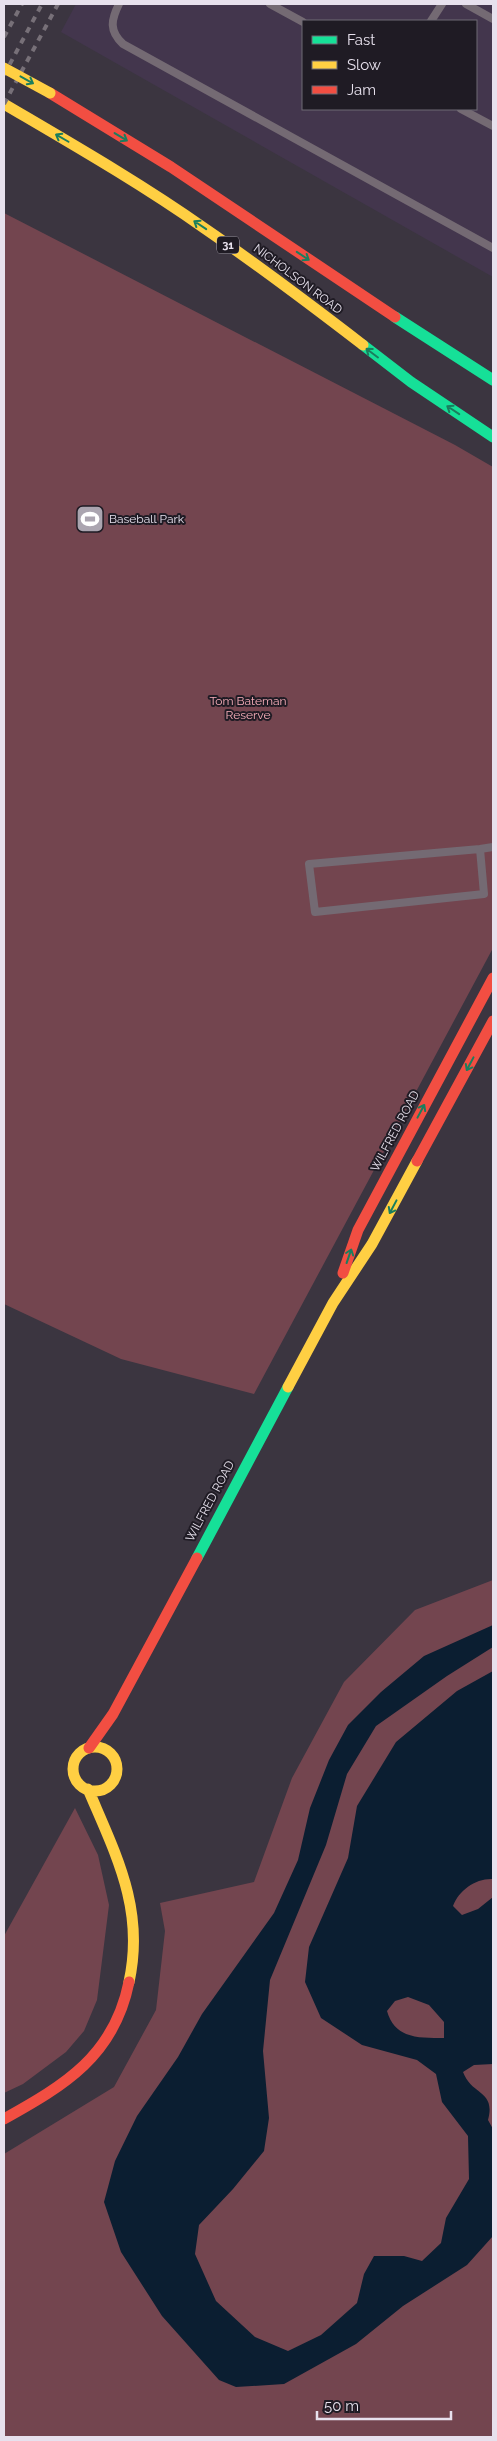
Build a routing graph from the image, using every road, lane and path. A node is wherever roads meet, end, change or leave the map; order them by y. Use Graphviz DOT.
graph roads {
  1 [pos="119,4"];
  2 [pos="270,4"];
  3 [pos="442,4"];
  4 [pos="466,4"];
  5 [pos="493,19"];
  6 [pos="432,20"];
  7 [pos="302,21"];
  8 [pos="4,68"];
  9 [pos="4,104"];
  10 [pos="463,110"];
  11 [pos="493,126"];
  12 [pos="493,248"];
  13 [pos="493,380"];
  14 [pos="493,437"];
  15 [pos="493,847"];
  16 [pos="480,849"];
  17 [pos="493,978"];
  18 [pos="493,1021"];
  19 [pos="333,1303"];
  20 [pos="113,1714"];
  21 [pos="111,1743"];
  22 [pos="88,1748"];
  23 [pos="105,1788"];
  24 [pos="88,1789"];
  25 [pos="104,1828"];
  26 [pos="4,2118"];
  1 -- 12 [label="lane"];
  2 -- 7 [label="lane"];
  3 -- 6 [label="lane"];
  4 -- 5 [label="lane"];
  8 -- 13 [label="main road, NICHOLSON ROAD, one-way, bridge"];
  14 -- 9 [label="main road, NICHOLSON ROAD / 31, one-way"];
  10 -- 11 [label="lane"];
  15 -- 16 [label="lane"];
  16 -- 16 [label="lane"];
  19 -- 17 [label="main road, WILFRED ROAD, one-way"];
  18 -- 19 [label="main road, WILFRED ROAD, one-way"];
  19 -- 20 [label="main road, WILFRED ROAD"];
  20 -- 21 [label="main road, WILFRED ROAD"];
  20 -- 22 [label="main road, WILFRED ROAD"];
  21 -- 22 [label="main road"];
  21 -- 23 [label="main road"];
  22 -- 24 [label="main road"];
  23 -- 24 [label="main road"];
  23 -- 25 [label="main road"];
  24 -- 25 [label="main road"];
  25 -- 26 [label="main road"];
}
